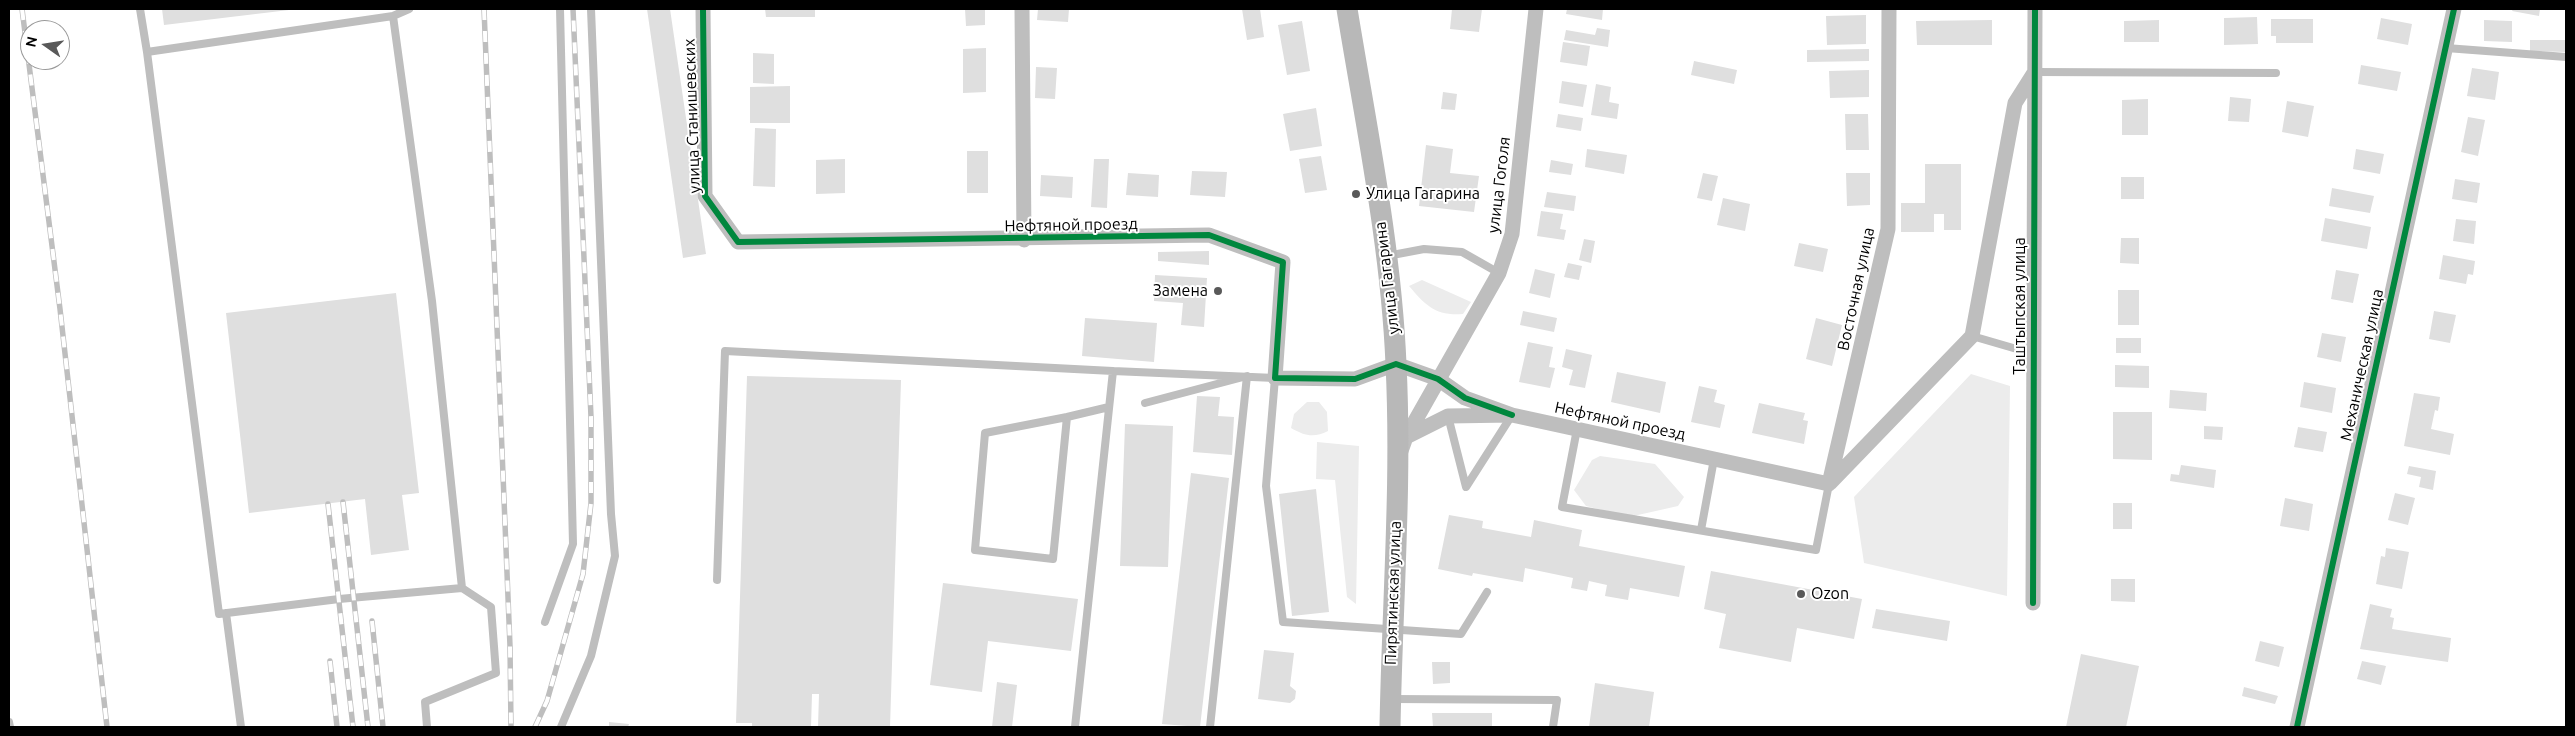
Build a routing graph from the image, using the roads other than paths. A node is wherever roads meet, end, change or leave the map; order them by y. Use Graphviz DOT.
graph roads {
  1 [pos="140,9"];
  2 [pos="409,9"];
  3 [pos="560,9"];
  4 [pos="591,9"];
  5 [pos="703,9"];
  6 [pos="1022,9"];
  7 [pos="1347,9"];
  8 [pos="1536,9"];
  9 [pos="1889,9"];
  10 [pos="2035,9"];
  11 [pos="2454,9"];
  12 [pos="393,16"];
  13 [pos="2446,48"];
  14 [pos="147,52"];
  15 [pos="2566,58"];
  16 [pos="2035,72"];
  17 [pos="2276,73"];
  18 [pos="1024,240"];
  19 [pos="738,242"];
  20 [pos="1386,256"];
  21 [pos="1499,273"];
  22 [pos="1972,336"];
  23 [pos="2034,354"];
  24 [pos="1396,364"];
  25 [pos="1112,370"];
  26 [pos="1247,376"];
  27 [pos="1275,378"];
  28 [pos="1438,379"];
  29 [pos="1145,403"];
  30 [pos="1109,407"];
  31 [pos="1512,415"];
  32 [pos="1067,416"];
  33 [pos="1448,416"];
  34 [pos="1577,429"];
  35 [pos="1406,437"];
  36 [pos="1398,459"];
  37 [pos="1714,459"];
  38 [pos="1829,484"];
  39 [pos="1701,530"];
  40 [pos="716,580"];
  41 [pos="462,588"];
  42 [pos="1487,592"];
  43 [pos="2033,603"];
  44 [pos="226,613"];
  45 [pos="545,622"];
  46 [pos="1392,631"];
  47 [pos="1391,699"];
  48 [pos="9,722"];
  49 [pos="10,727"];
  50 [pos="241,727"];
  51 [pos="427,727"];
  52 [pos="561,727"];
  53 [pos="1075,727"];
  54 [pos="1210,727"];
  55 [pos="1390,727"];
  56 [pos="1553,727"];
  57 [pos="2297,727"];
  1 -- 14 [label="lane"];
  2 -- 12 [label="lane"];
  3 -- 45 [label="lane"];
  4 -- 52 [label="lane"];
  5 -- 19 [label="street, улица Станишевских"];
  6 -- 18 [label="street, Нефтяной проезд"];
  7 -- 20 [label="street, улица Гагарина"];
  8 -- 21 [label="street, улица Гоголя"];
  9 -- 38 [label="street, Восточная улица"];
  10 -- 16 [label="street, Таштыпская улица"];
  11 -- 13 [label="street, Механическая улица"];
  12 -- 14 [label="lane"];
  12 -- 41 [label="lane"];
  13 -- 15 [label="lane"];
  13 -- 57 [label="street, Механическая улица"];
  14 -- 44 [label="lane"];
  16 -- 17 [label="lane"];
  16 -- 22 [label="street"];
  16 -- 23 [label="street, Таштыпская улица"];
  18 -- 19 [label="street, Нефтяной проезд"];
  18 -- 27 [label="street, Нефтяной проезд"];
  20 -- 21 [label="lane"];
  20 -- 24 [label="street, улица Гагарина"];
  21 -- 28 [label="street, улица Гоголя"];
  22 -- 23 [label="lane"];
  22 -- 38 [label="street"];
  23 -- 43 [label="street, Таштыпская улица"];
  24 -- 27 [label="street"];
  24 -- 28 [label="street"];
  24 -- 36 [label="street, улица Гагарина"];
  25 -- 26 [label="lane"];
  25 -- 30 [label="lane"];
  25 -- 40 [label="lane"];
  26 -- 27 [label="lane"];
  26 -- 29 [label="lane"];
  26 -- 54 [label="lane"];
  27 -- 46 [label="lane"];
  28 -- 31 [label="street"];
  28 -- 35 [label="street, улица Гоголя"];
  30 -- 32 [label="lane"];
  30 -- 53 [label="lane"];
  31 -- 33 [label="street, Нефтяной проезд"];
  31 -- 33 [label="lane"];
  31 -- 34 [label="street, Нефтяной проезд"];
  32 -- 32 [label="lane"];
  33 -- 35 [label="street, Нефтяной проезд"];
  34 -- 37 [label="street, Нефтяной проезд"];
  34 -- 39 [label="lane"];
  35 -- 36 [label="street, улица Гоголя"];
  36 -- 46 [label="street, Пирятинская улица"];
  37 -- 38 [label="street, Нефтяной проезд"];
  37 -- 39 [label="lane"];
  38 -- 39 [label="lane"];
  41 -- 44 [label="lane"];
  41 -- 51 [label="lane"];
  42 -- 46 [label="lane"];
  44 -- 50 [label="lane"];
  46 -- 47 [label="street, Пирятинская улица"];
  47 -- 55 [label="street, Пирятинская улица"];
  47 -- 56 [label="lane"];
  48 -- 49 [label="lane"];
}
